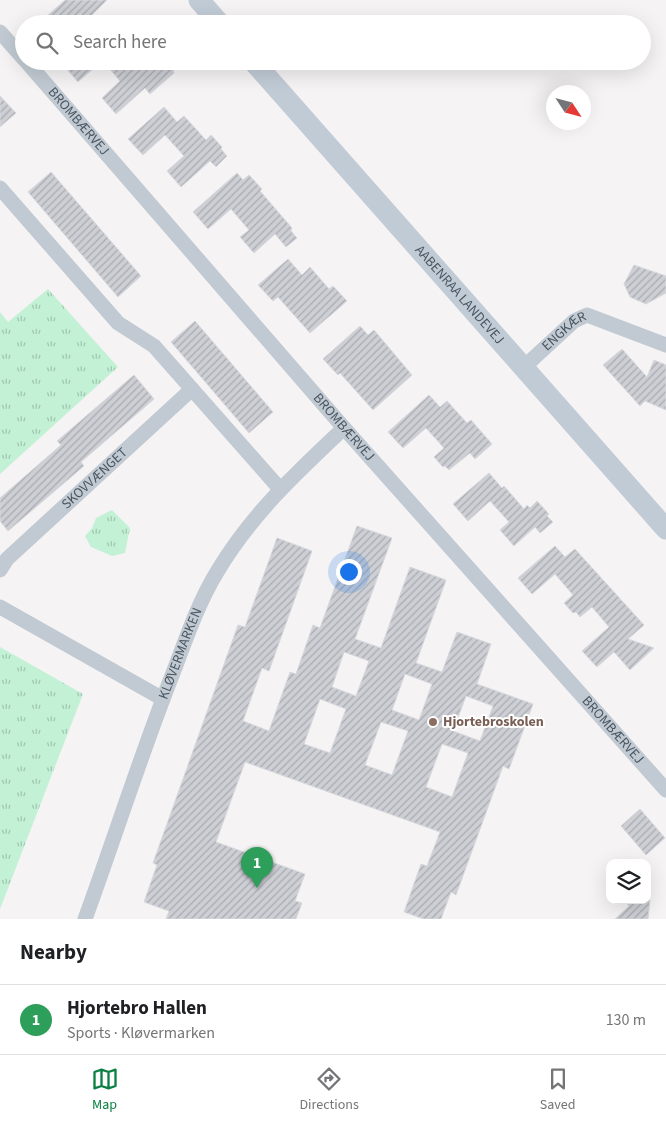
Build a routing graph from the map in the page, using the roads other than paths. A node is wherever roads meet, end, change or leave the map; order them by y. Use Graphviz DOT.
graph roads {
  1 [pos="199,0"];
  2 [pos="212,15"];
  3 [pos="0,32"];
  4 [pos="15,49"];
  5 [pos="34,70"];
  6 [pos="261,70"];
  7 [pos="0,188"];
  8 [pos="666,345"];
  9 [pos="524,367"];
  10 [pos="192,389"];
  11 [pos="344,428"];
  12 [pos="280,489"];
  13 [pos="666,529"];
  14 [pos="0,570"];
  15 [pos="0,606"];
  16 [pos="163,699"];
  17 [pos="666,790"];
  18 [pos="85,919"];
  1 -- 2 [label="main road"];
  3 -- 4 [label="street, BROMBÆRVEJ"];
  5 -- 11 [label="street, BROMBÆRVEJ"];
  6 -- 9 [label="main road, AABENRAA LANDEVEJ"];
  7 -- 10 [label="street"];
  8 -- 9 [label="street, ENGKÆR"];
  9 -- 13 [label="main road, AABENRAA LANDEVEJ"];
  10 -- 12 [label="street"];
  10 -- 14 [label="street, SKOVVÆNGET"];
  11 -- 12 [label="street, KLØVERMARKEN"];
  11 -- 17 [label="street, BROMBÆRVEJ"];
  12 -- 16 [label="street, KLØVERMARKEN"];
  15 -- 16 [label="street"];
  16 -- 18 [label="street, KLØVERMARKEN"];
}
